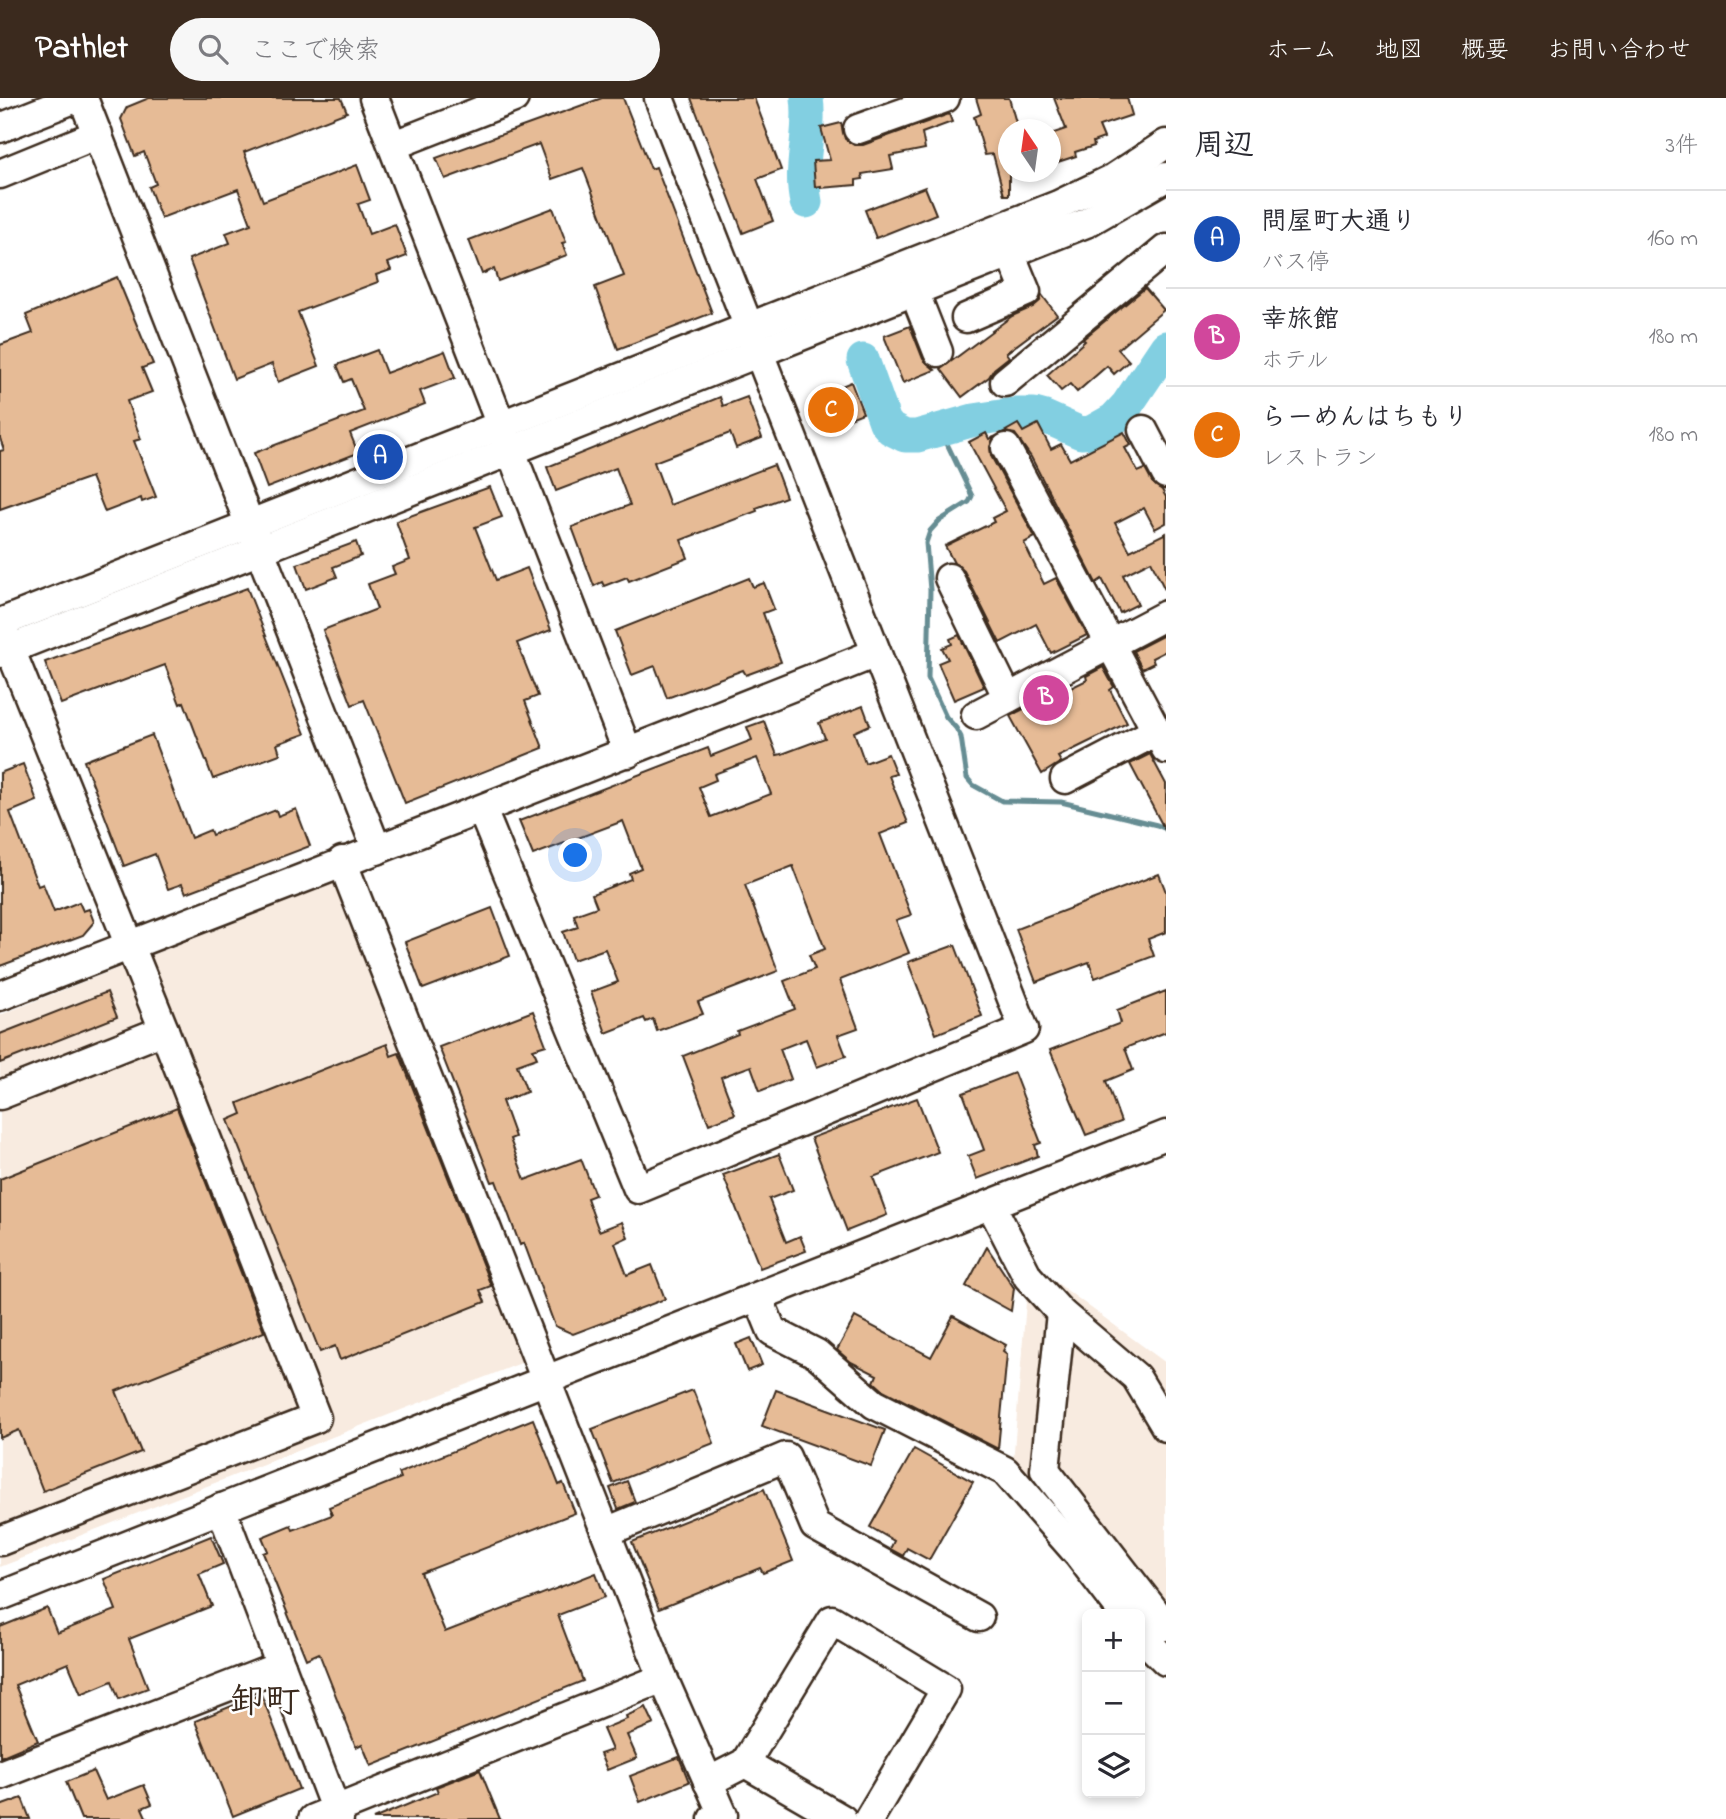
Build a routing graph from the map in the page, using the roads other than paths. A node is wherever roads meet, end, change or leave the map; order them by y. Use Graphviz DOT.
graph roads {
  1 [pos="76,98"];
  2 [pos="83,98"];
  3 [pos="374,98"];
  4 [pos="514,98"];
  5 [pos="659,98"];
  6 [pos="945,98"];
  7 [pos="0,128"];
  8 [pos="858,129"];
  9 [pos="97,134"];
  10 [pos="1166,144"];
  11 [pos="394,145"];
  12 [pos="0,174"];
  13 [pos="1166,177"];
  14 [pos="1166,248"];
  15 [pos="1010,253"];
  16 [pos="914,291"];
  17 [pos="966,318"];
  18 [pos="755,340"];
  19 [pos="938,352"];
  20 [pos="1005,382"];
  21 [pos="500,425"];
  22 [pos="1143,430"];
  23 [pos="1006,448"];
  24 [pos="510,452"];
  25 [pos="1166,474"];
  26 [pos="256,538"];
  27 [pos="949,578"];
  28 [pos="1166,615"];
  29 [pos="3,638"];
  30 [pos="1111,644"];
  31 [pos="876,653"];
  32 [pos="1008,698"];
  33 [pos="976,716"];
  34 [pos="1161,740"];
  35 [pos="628,753"];
  36 [pos="1065,779"];
  37 [pos="482,810"];
  38 [pos="377,850"];
  39 [pos="342,862"];
  40 [pos="131,945"];
  41 [pos="0,996"];
  42 [pos="164,1030"];
  43 [pos="0,1095"];
  44 [pos="1166,1135"];
  45 [pos="991,1205"];
  46 [pos="758,1297"];
  47 [pos="1061,1313"];
  48 [pos="546,1379"];
  49 [pos="1166,1427"];
  50 [pos="221,1508"];
  51 [pos="606,1532"];
  52 [pos="0,1541"];
  53 [pos="0,1596"];
  54 [pos="1120,1609"];
  55 [pos="979,1617"];
  56 [pos="1166,1626"];
  57 [pos="1145,1640"];
  58 [pos="1166,1661"];
  59 [pos="281,1666"];
  60 [pos="663,1678"];
  61 [pos="745,1763"];
  62 [pos="0,1775"];
  63 [pos="708,1782"];
  64 [pos="329,1816"];
  65 [pos="713,1819"];
  66 [pos="842,1819"];
  67 [pos="869,1819"];
  1 -- 7 [label="street"];
  2 -- 9 [label="street"];
  3 -- 11 [label="street"];
  4 -- 11 [label="street"];
  5 -- 18 [label="street"];
  6 -- 8 [label="street"];
  9 -- 12 [label="street"];
  9 -- 26 [label="street"];
  10 -- 18 [label="street"];
  11 -- 21 [label="street"];
  13 -- 15 [label="street"];
  14 -- 20 [label="street"];
  15 -- 16 [label="street"];
  15 -- 17 [label="street"];
  16 -- 18 [label="street"];
  16 -- 19 [label="street"];
  18 -- 21 [label="street"];
  18 -- 24 [label="street"];
  18 -- 31 [label="street"];
  21 -- 24 [label="street"];
  21 -- 26 [label="street"];
  22 -- 25 [label="street"];
  23 -- 30 [label="street"];
  24 -- 26 [label="street"];
  24 -- 35 [label="street"];
  26 -- 29 [label="street"];
  26 -- 38 [label="street"];
  27 -- 32 [label="street"];
  28 -- 30 [label="street"];
  29 -- 40 [label="street"];
  30 -- 32 [label="street"];
  30 -- 34 [label="street"];
  31 -- 35 [label="street"];
  31 -- 37 [label="street"];
  32 -- 33 [label="street"];
  34 -- 36 [label="street"];
  35 -- 37 [label="street"];
  37 -- 38 [label="street"];
  38 -- 39 [label="street"];
  39 -- 40 [label="street"];
  39 -- 48 [label="street"];
  40 -- 41 [label="street"];
  40 -- 42 [label="street"];
  42 -- 43 [label="street"];
  42 -- 52 [label="street"];
  44 -- 45 [label="street"];
  45 -- 46 [label="street"];
  45 -- 47 [label="street"];
  46 -- 48 [label="street"];
  46 -- 54 [label="street"];
  47 -- 49 [label="street"];
  47 -- 56 [label="street"];
  48 -- 50 [label="street"];
  48 -- 51 [label="street"];
  50 -- 53 [label="street"];
  50 -- 59 [label="street"];
  51 -- 55 [label="street"];
  51 -- 60 [label="street"];
  57 -- 58 [label="street"];
  59 -- 62 [label="street"];
  59 -- 64 [label="street"];
  60 -- 63 [label="street"];
  60 -- 64 [label="street"];
  61 -- 63 [label="street"];
  61 -- 66 [label="street"];
  61 -- 67 [label="street"];
  63 -- 65 [label="street"];
}
